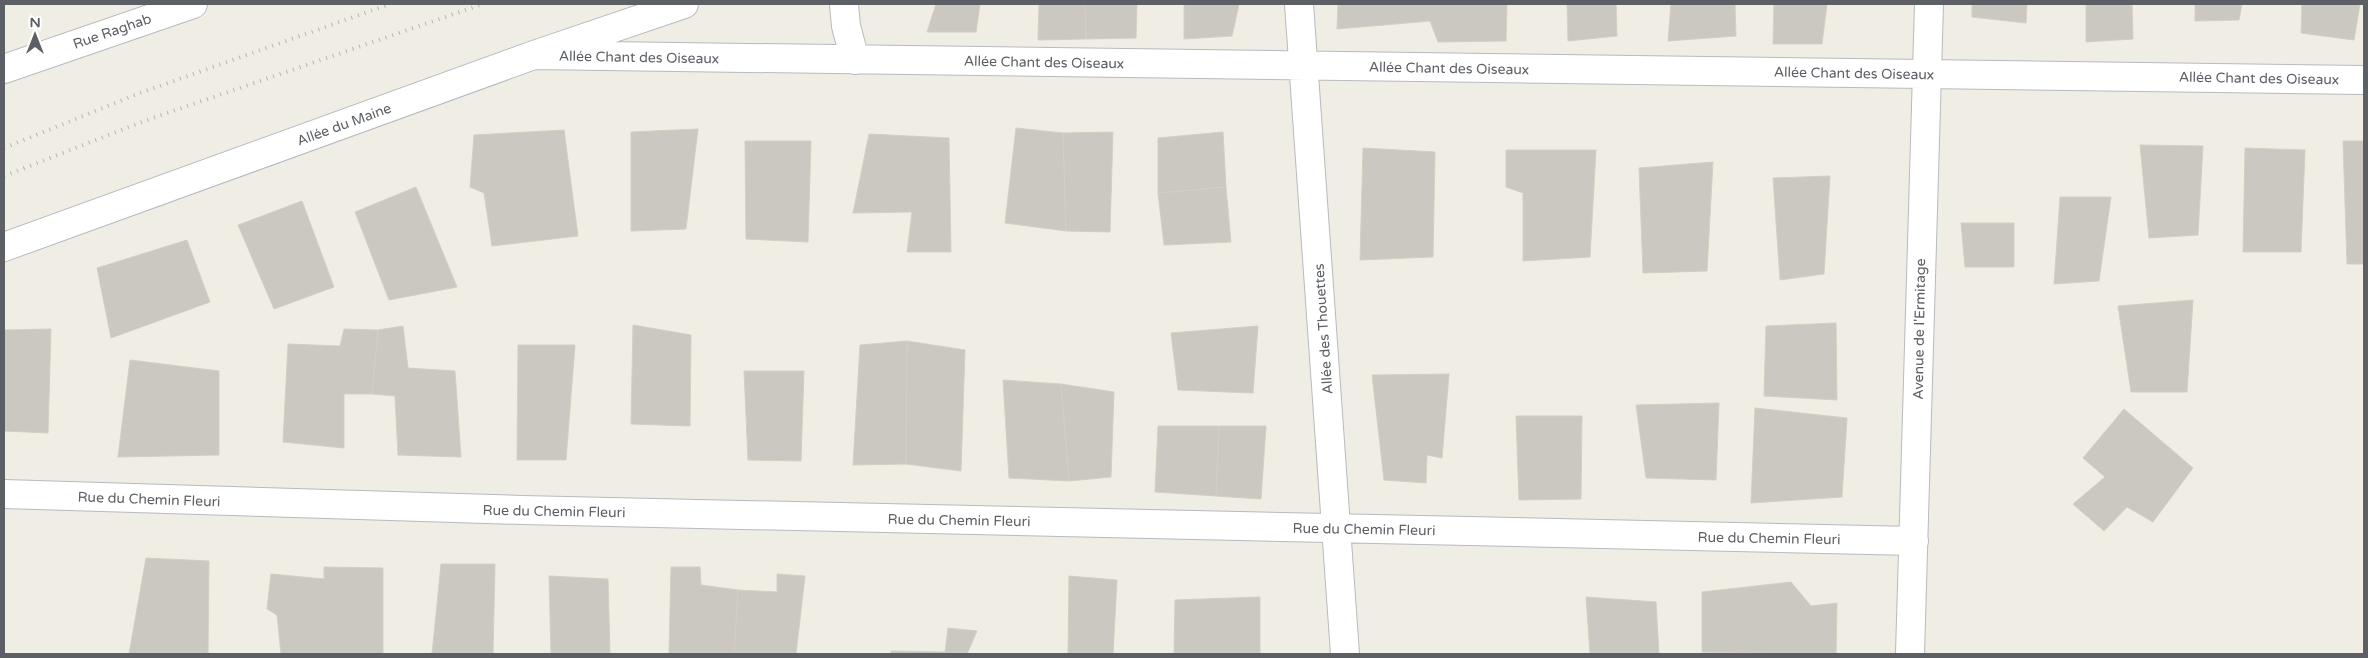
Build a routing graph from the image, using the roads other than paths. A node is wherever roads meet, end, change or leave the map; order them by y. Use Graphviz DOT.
graph roads {
  1 [pos="193,4"];
  2 [pos="684,4"];
  3 [pos="844,4"];
  4 [pos="1299,4"];
  5 [pos="1929,4"];
  6 [pos="534,55"];
  7 [pos="855,60"];
  8 [pos="1304,66"];
  9 [pos="4,69"];
  10 [pos="1926,74"];
  11 [pos="2364,80"];
  12 [pos="4,247"];
  13 [pos="4,494"];
  14 [pos="1337,528"];
  15 [pos="1914,541"];
  16 [pos="1345,654"];
  17 [pos="1910,654"];
  1 -- 9 [label="street, Rue Raghab"];
  2 -- 6 [label="street, Allée du Maine"];
  3 -- 7 [label="street"];
  4 -- 8 [label="street, Allée des Thouettes"];
  5 -- 10 [label="street, Avenue de l'Ermitage"];
  6 -- 7 [label="street, Allée Chant des Oiseaux"];
  6 -- 12 [label="street, Allée du Maine"];
  7 -- 8 [label="street, Allée Chant des Oiseaux"];
  8 -- 10 [label="street, Allée Chant des Oiseaux"];
  8 -- 14 [label="street, Allée des Thouettes"];
  10 -- 11 [label="street, Allée Chant des Oiseaux"];
  10 -- 15 [label="street, Avenue de l'Ermitage"];
  13 -- 14 [label="street, Rue du Chemin Fleuri"];
  14 -- 15 [label="street, Rue du Chemin Fleuri"];
  14 -- 16 [label="street, Allée des Thouettes"];
  15 -- 17 [label="street, Avenue de l'Ermitage"];
}
